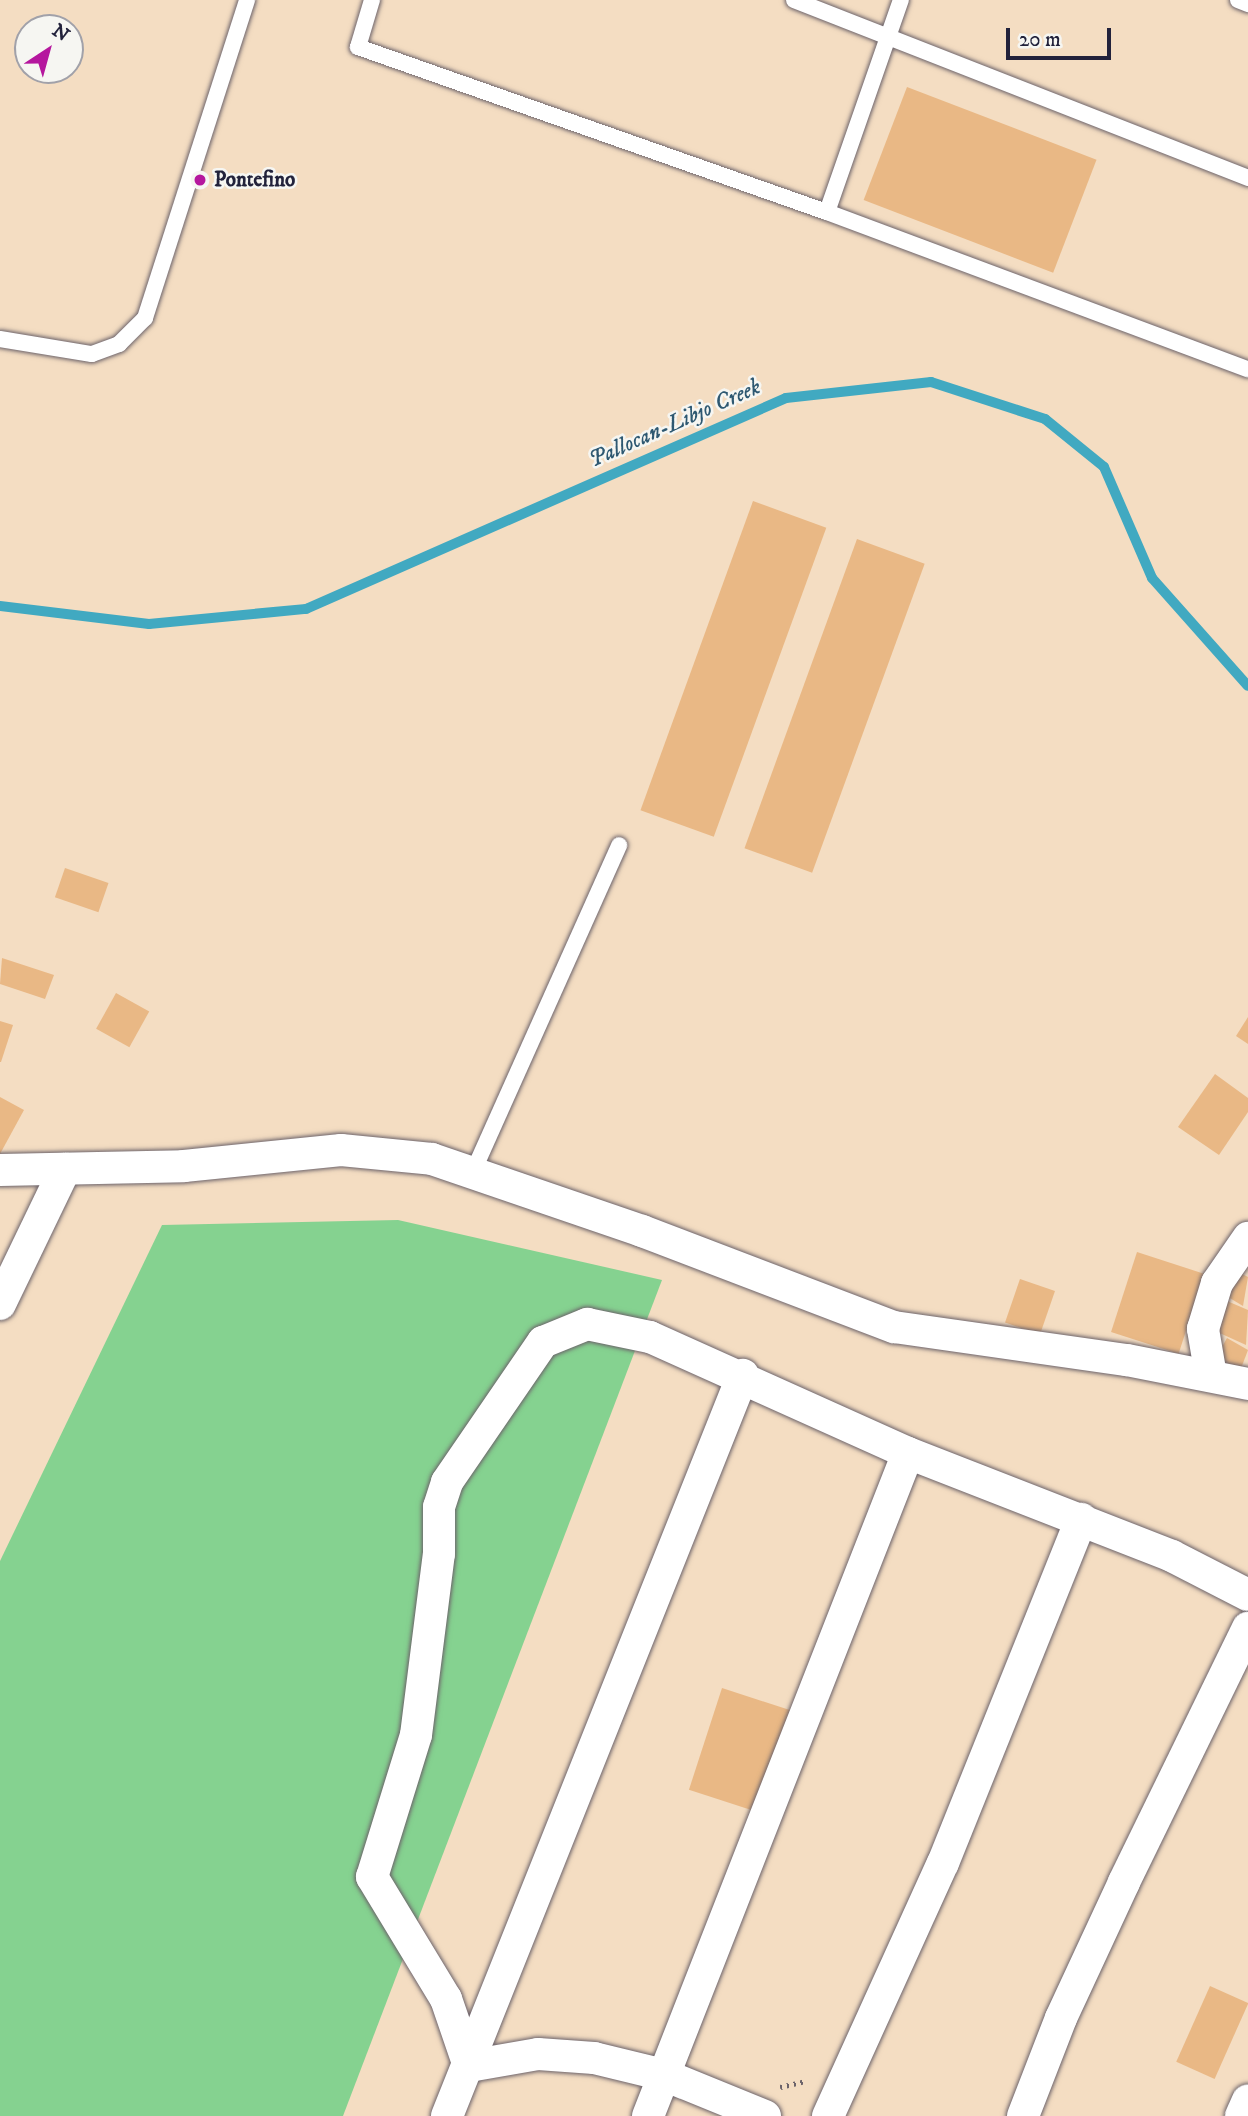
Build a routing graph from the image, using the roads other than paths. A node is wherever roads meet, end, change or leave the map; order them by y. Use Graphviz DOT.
graph roads {
  1 [pos="247,0"];
  2 [pos="372,0"];
  3 [pos="794,0"];
  4 [pos="901,0"];
  5 [pos="1238,0"];
  6 [pos="1248,4"];
  7 [pos="889,34"];
  8 [pos="1248,178"];
  9 [pos="827,212"];
  10 [pos="0,339"];
  11 [pos="1248,369"];
  12 [pos="620,845"];
  13 [pos="65,1169"];
  14 [pos="0,1170"];
  15 [pos="473,1172"];
  16 [pos="1248,1238"];
  17 [pos="8,1270"];
  18 [pos="0,1304"];
  19 [pos="743,1375"];
  20 [pos="1211,1376"];
  21 [pos="1248,1384"];
  22 [pos="908,1453"];
  23 [pos="1080,1519"];
  24 [pos="1248,1595"];
  25 [pos="1248,1628"];
  26 [pos="469,2066"];
  27 [pos="664,2075"];
  28 [pos="1248,2100"];
  29 [pos="447,2116"];
  30 [pos="648,2116"];
  31 [pos="765,2116"];
  32 [pos="828,2116"];
  33 [pos="1023,2116"];
  34 [pos="1241,2116"];
  1 -- 10 [label="lane"];
  2 -- 9 [label="lane"];
  3 -- 7 [label="lane"];
  4 -- 7 [label="lane"];
  5 -- 6 [label="lane"];
  7 -- 8 [label="lane"];
  7 -- 9 [label="lane"];
  9 -- 11 [label="lane"];
  12 -- 15 [label="lane"];
  13 -- 14 [label="street"];
  13 -- 15 [label="street"];
  13 -- 17 [label="street"];
  15 -- 20 [label="street"];
  16 -- 20 [label="street"];
  17 -- 18 [label="street"];
  19 -- 22 [label="street"];
  19 -- 26 [label="street"];
  19 -- 26 [label="street"];
  20 -- 21 [label="street"];
  22 -- 23 [label="street"];
  22 -- 27 [label="street"];
  23 -- 24 [label="street"];
  23 -- 32 [label="street"];
  25 -- 33 [label="street"];
  26 -- 27 [label="street"];
  26 -- 29 [label="street"];
  27 -- 30 [label="street"];
  27 -- 31 [label="street"];
  28 -- 34 [label="street"];
}
